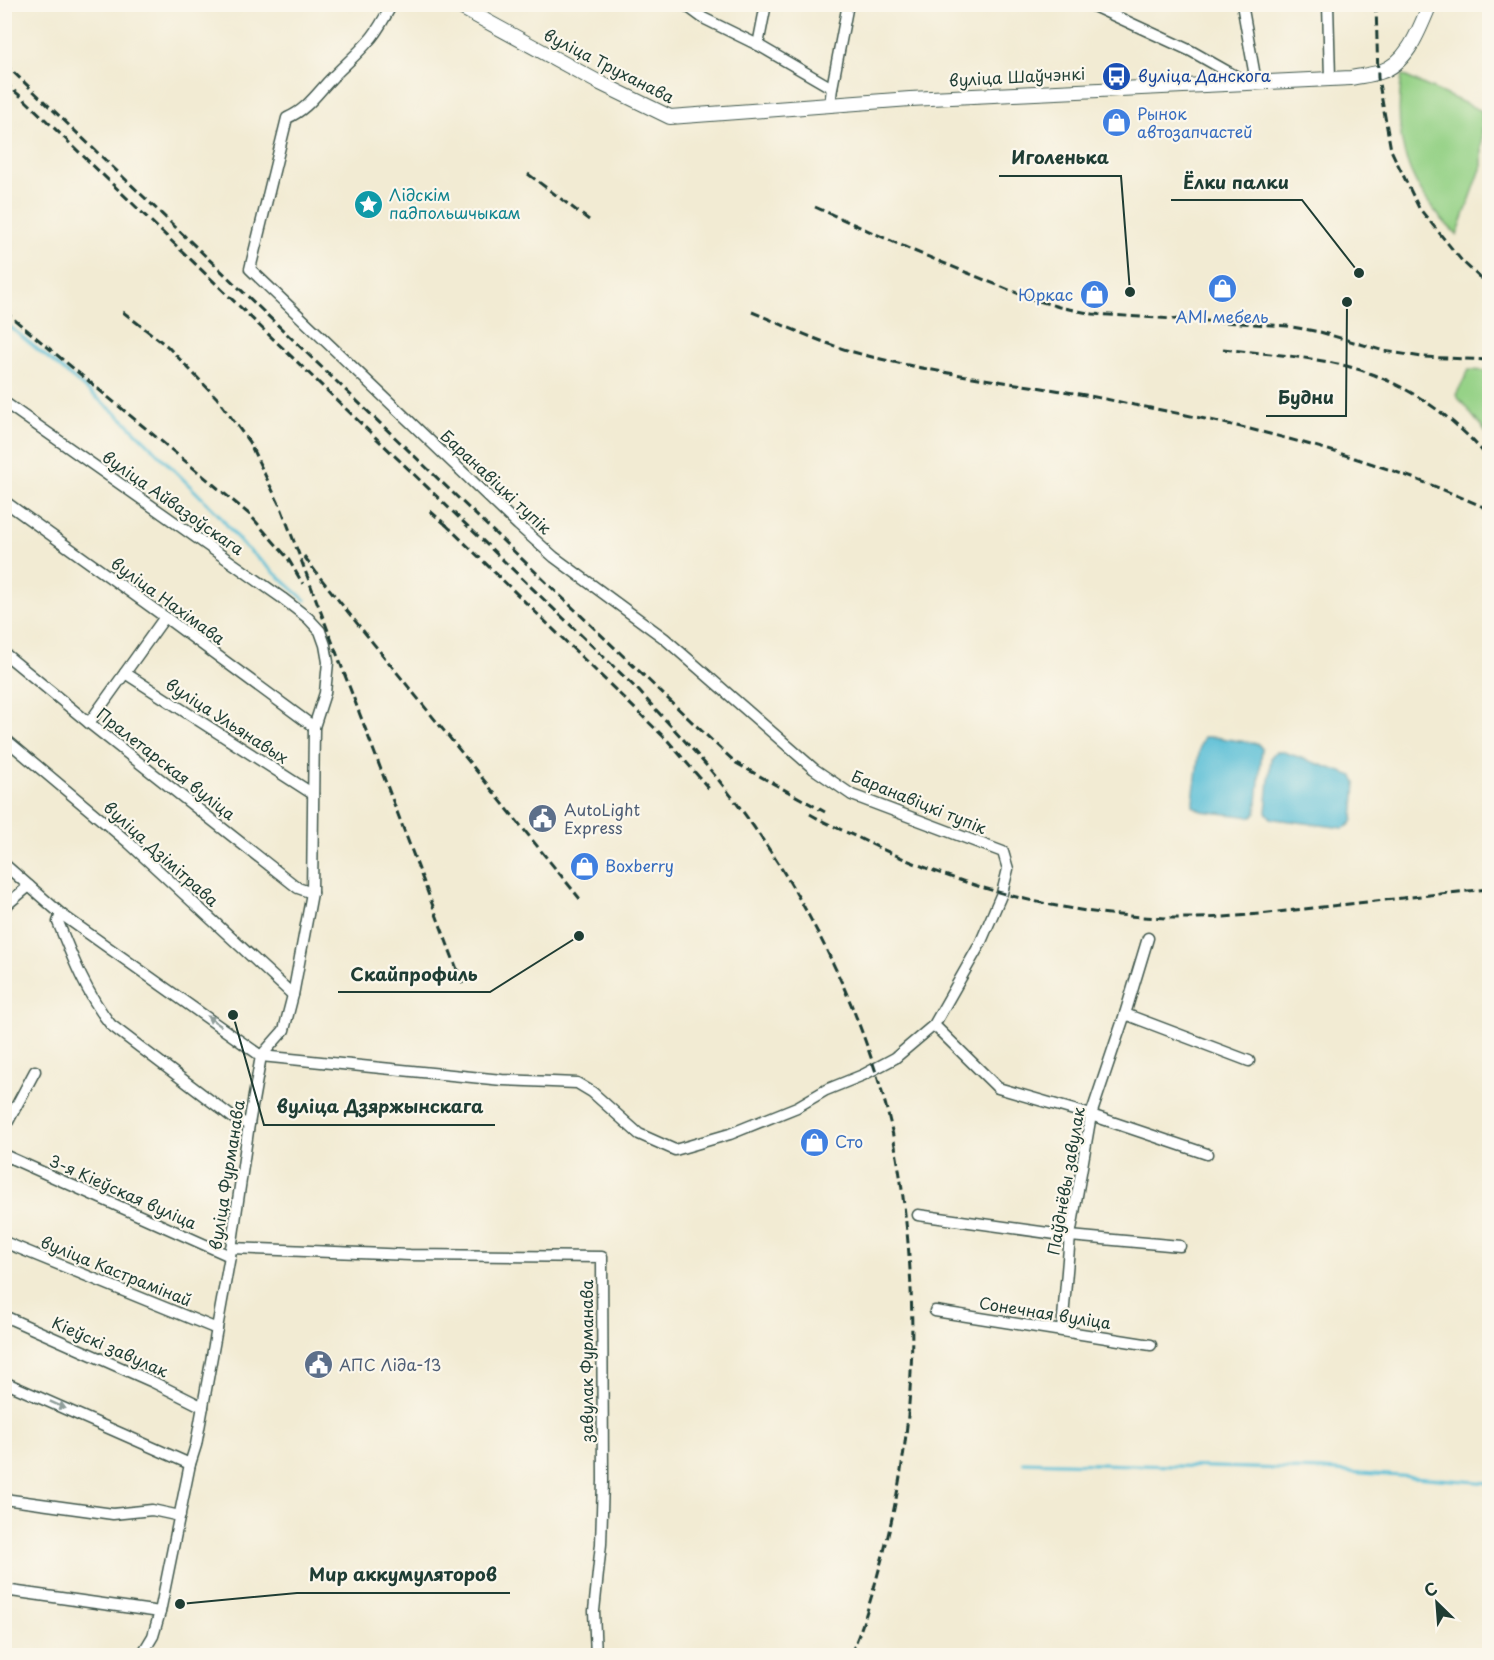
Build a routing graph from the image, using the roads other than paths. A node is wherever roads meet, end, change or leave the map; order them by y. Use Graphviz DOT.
graph roads {
  1 [pos="392,4"];
  2 [pos="455,4"];
  3 [pos="684,4"];
  4 [pos="765,4"];
  5 [pos="848,4"];
  6 [pos="1089,4"];
  7 [pos="1242,4"];
  8 [pos="1328,4"];
  9 [pos="1430,4"];
  10 [pos="758,45"];
  11 [pos="1330,78"];
  12 [pos="1251,82"];
  13 [pos="832,87"];
  14 [pos="830,105"];
  15 [pos="6,407"];
  16 [pos="4,501"];
  17 [pos="165,616"];
  18 [pos="4,653"];
  19 [pos="125,673"];
  20 [pos="89,723"];
  21 [pos="314,727"];
  22 [pos="4,738"];
  23 [pos="313,794"];
  24 [pos="4,864"];
  25 [pos="29,886"];
  26 [pos="312,893"];
  27 [pos="4,907"];
  28 [pos="61,914"];
  29 [pos="1148,938"];
  30 [pos="293,995"];
  31 [pos="1125,1014"];
  32 [pos="934,1025"];
  33 [pos="261,1056"];
  34 [pos="1249,1061"];
  35 [pos="35,1071"];
  36 [pos="1091,1115"];
  37 [pos="249,1124"];
  38 [pos="4,1129"];
  39 [pos="1208,1154"];
  40 [pos="4,1155"];
  41 [pos="918,1215"];
  42 [pos="1070,1236"];
  43 [pos="4,1242"];
  44 [pos="1180,1246"];
  45 [pos="231,1252"];
  46 [pos="935,1311"];
  47 [pos="4,1316"];
  48 [pos="217,1329"];
  49 [pos="1062,1330"];
  50 [pos="1151,1345"];
  51 [pos="4,1382"];
  52 [pos="202,1407"];
  53 [pos="190,1464"];
  54 [pos="4,1499"];
  55 [pos="180,1516"];
  56 [pos="4,1590"];
  57 [pos="160,1612"];
  58 [pos="141,1656"];
  59 [pos="596,1656"];
  1 -- 32 [label="street, Баранавіцкі тупік"];
  2 -- 14 [label="main road, вуліца Труханава"];
  3 -- 10 [label="street"];
  4 -- 10 [label="street"];
  5 -- 13 [label="street"];
  6 -- 12 [label="street"];
  7 -- 12 [label="street"];
  8 -- 11 [label="street"];
  9 -- 11 [label="main road, вуліца Шаўчэнкі"];
  10 -- 13 [label="street"];
  11 -- 12 [label="main road, вуліца Шаўчэнкі"];
  12 -- 14 [label="main road, вуліца Шаўчэнкі"];
  13 -- 14 [label="street"];
  15 -- 21 [label="street, вуліца Айвазоўскага"];
  16 -- 17 [label="street, вуліца Нахімава"];
  17 -- 19 [label="street"];
  17 -- 21 [label="street, вуліца Нахімава"];
  18 -- 20 [label="street, Пралетарская вуліца"];
  19 -- 20 [label="street"];
  19 -- 23 [label="street, вуліца Ульянавых"];
  20 -- 26 [label="street, Пралетарская вуліца"];
  21 -- 23 [label="street"];
  22 -- 30 [label="street, вуліца Дзімітрава"];
  23 -- 26 [label="street"];
  24 -- 25 [label="street"];
  25 -- 27 [label="street"];
  25 -- 28 [label="street"];
  26 -- 30 [label="street"];
  33 -- 28 [label="street, one-way"];
  28 -- 37 [label="street"];
  29 -- 31 [label="street, Паўднёвы завулак"];
  30 -- 33 [label="street"];
  31 -- 34 [label="street"];
  31 -- 36 [label="street, Паўднёвы завулак"];
  32 -- 33 [label="street"];
  32 -- 36 [label="street"];
  33 -- 37 [label="street, вуліца Фурманава"];
  35 -- 38 [label="street"];
  36 -- 39 [label="street"];
  36 -- 42 [label="street, Паўднёвы завулак"];
  37 -- 45 [label="street, вуліца Фурманава"];
  40 -- 45 [label="street, 3-я Кіеўская вуліца"];
  41 -- 42 [label="street"];
  42 -- 44 [label="street"];
  42 -- 49 [label="street, Паўднёвы завулак"];
  43 -- 48 [label="street, вуліца Кастрамінай"];
  45 -- 48 [label="street, вуліца Фурманава"];
  45 -- 59 [label="street, завулак Фурманава"];
  46 -- 49 [label="street, Сонечная вуліца"];
  47 -- 52 [label="street, Кіеўскі завулак"];
  48 -- 52 [label="street, вуліца Фурманава"];
  49 -- 50 [label="street, Сонечная вуліца"];
  51 -- 53 [label="street, one-way"];
  52 -- 53 [label="street, вуліца Фурманава"];
  53 -- 55 [label="street, вуліца Фурманава"];
  54 -- 55 [label="street"];
  55 -- 57 [label="street, вуліца Фурманава"];
  56 -- 57 [label="street"];
  57 -- 58 [label="street, вуліца Фурманава"];
}
